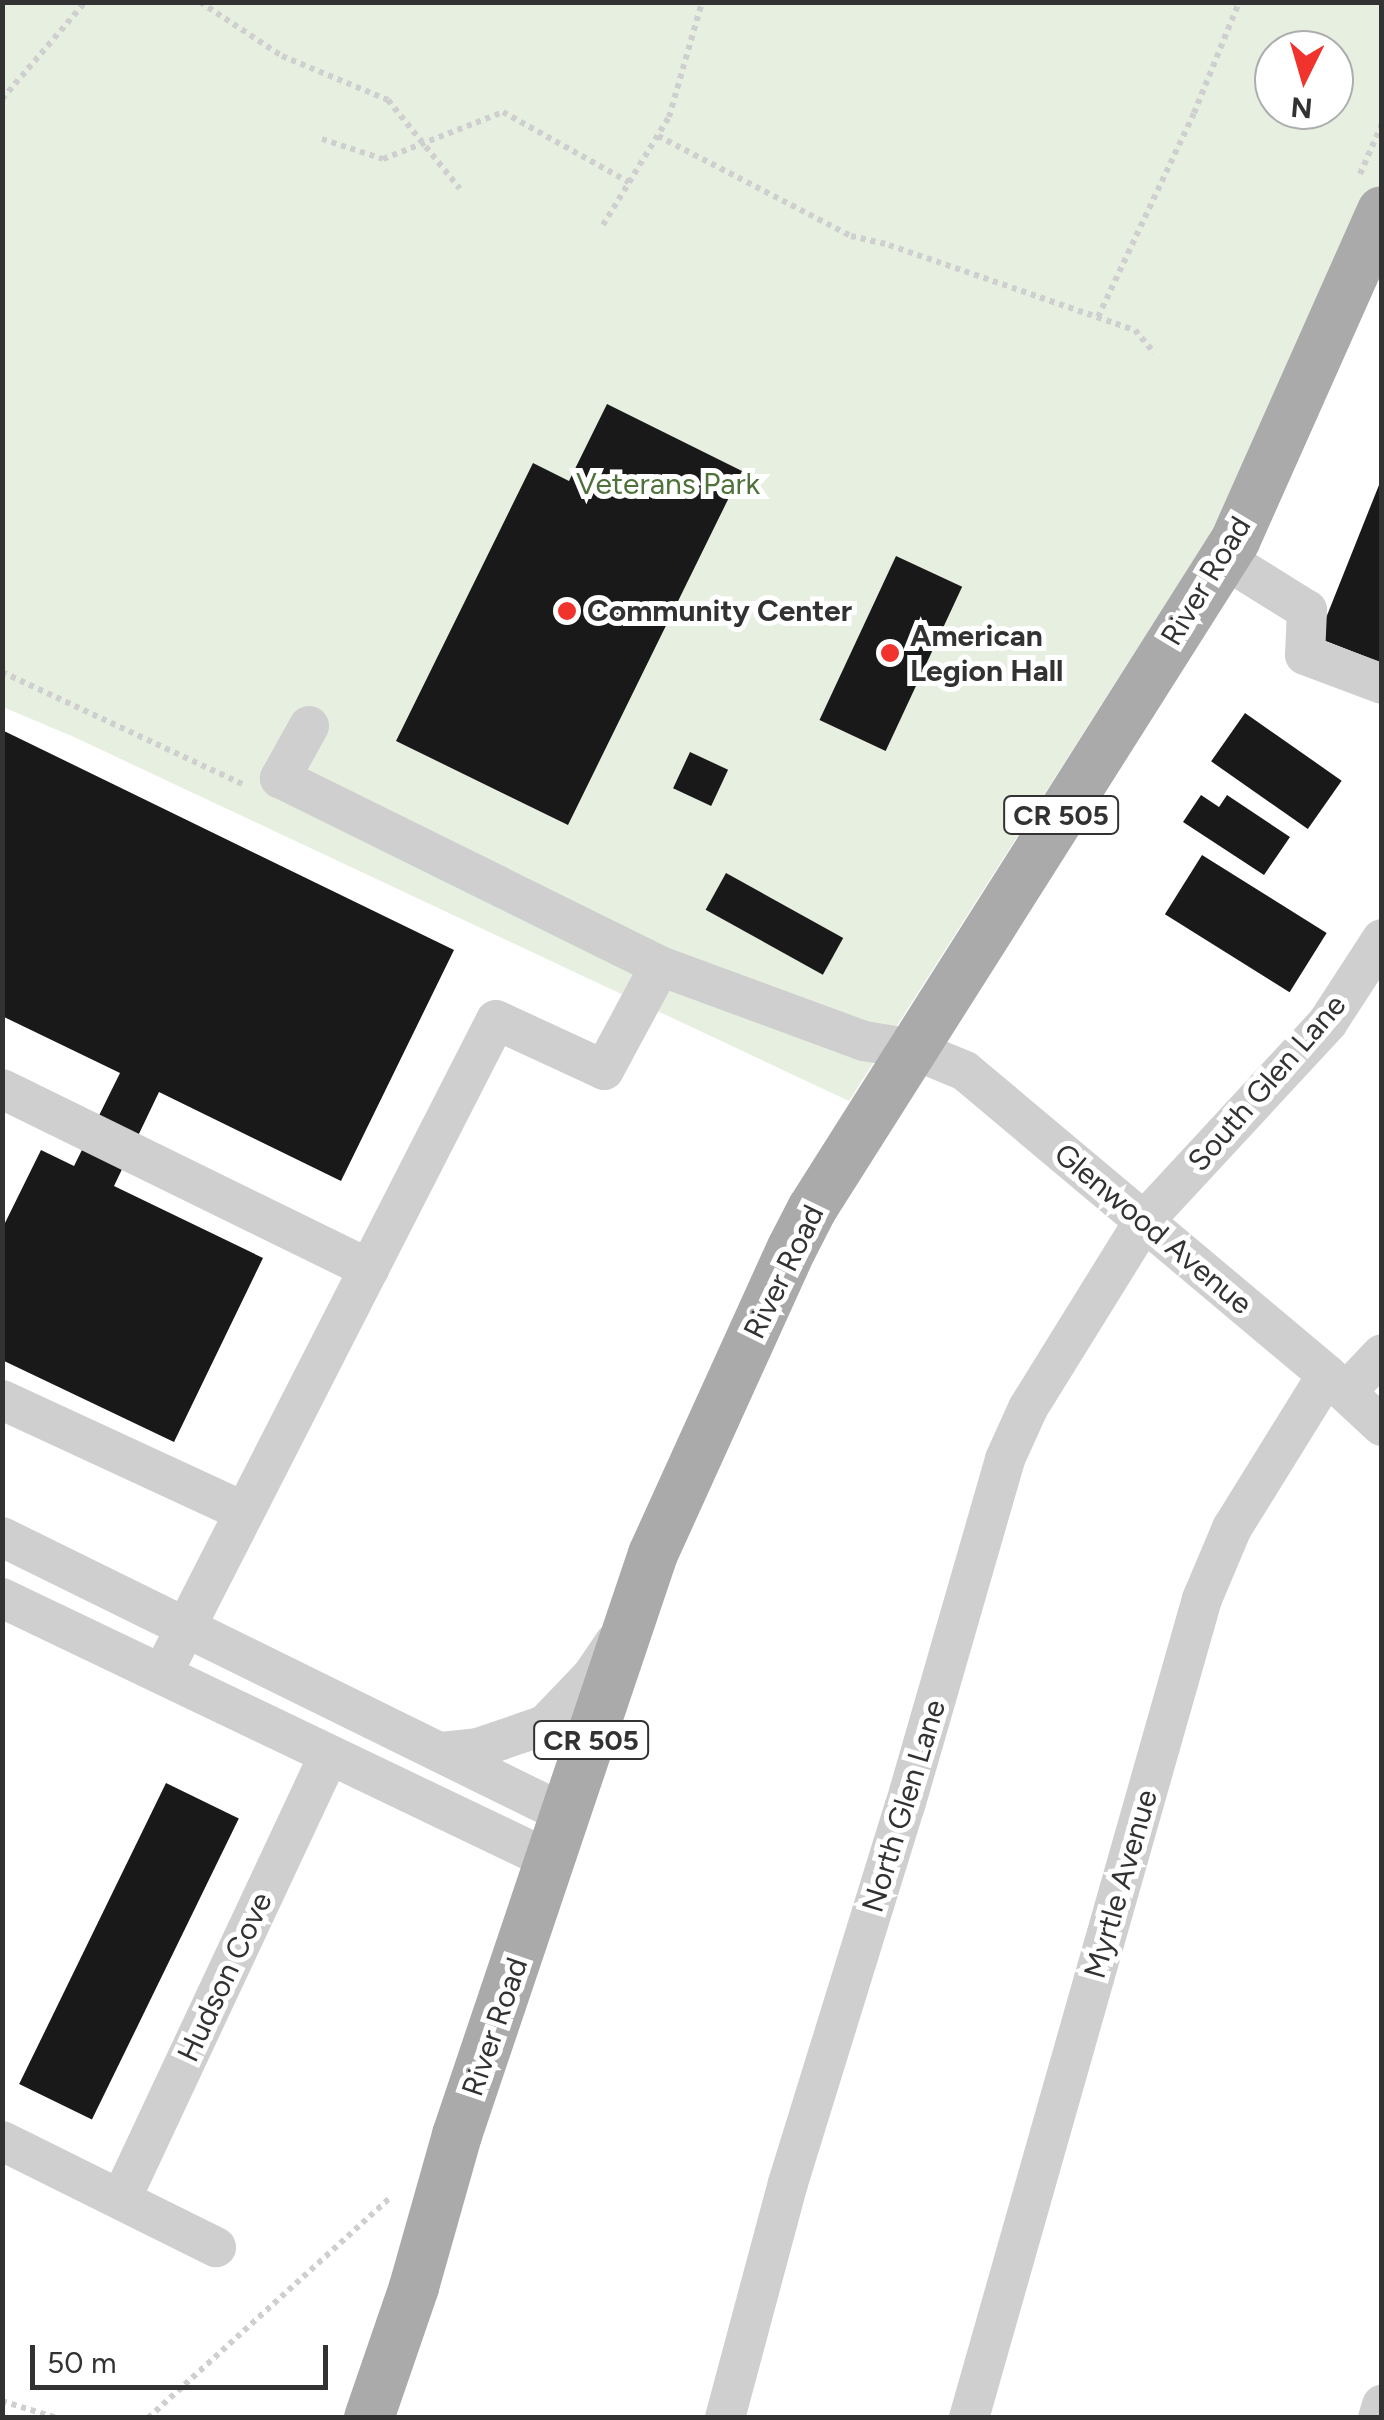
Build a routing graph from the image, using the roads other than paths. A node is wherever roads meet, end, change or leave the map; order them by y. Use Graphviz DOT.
graph roads {
  1 [pos="1382,211"];
  2 [pos="1223,558"];
  3 [pos="1382,684"];
  4 [pos="309,726"];
  5 [pos="1382,938"];
  6 [pos="660,966"];
  7 [pos="912,1050"];
  8 [pos="2,1089"];
  9 [pos="1144,1222"];
  10 [pos="369,1269"];
  11 [pos="1382,1354"];
  12 [pos="1337,1384"];
  13 [pos="2,1400"];
  14 [pos="1382,1426"];
  15 [pos="244,1512"];
  16 [pos="2,1537"];
  17 [pos="47,1559"];
  18 [pos="15,1604"];
  19 [pos="632,1618"];
  20 [pos="186,1626"];
  21 [pos="162,1674"];
  22 [pos="441,1752"];
  23 [pos="330,1754"];
  24 [pos="567,1814"];
  25 [pos="552,1861"];
  26 [pos="2,2141"];
  27 [pos="121,2199"];
  28 [pos="216,2246"];
  29 [pos="1382,2405"];
  30 [pos="381,2411"];
  31 [pos="725,2418"];
  32 [pos="969,2418"];
  33 [pos="1378,2418"];
  1 -- 2 [label="main road, River Road / CR 505"];
  2 -- 3 [label="street"];
  2 -- 7 [label="main road, River Road / CR 505"];
  4 -- 6 [label="street, Glenwood Avenue"];
  5 -- 9 [label="street, South Glen Lane"];
  6 -- 7 [label="street, Glenwood Avenue"];
  6 -- 10 [label="street"];
  7 -- 9 [label="street, Glenwood Avenue"];
  7 -- 19 [label="main road, River Road / CR 505"];
  8 -- 10 [label="street"];
  9 -- 12 [label="street, Glenwood Avenue"];
  9 -- 31 [label="street, North Glen Lane"];
  10 -- 15 [label="street"];
  11 -- 12 [label="street, Myrtle Avenue"];
  12 -- 14 [label="street, Glenwood Avenue"];
  12 -- 32 [label="street, Myrtle Avenue"];
  13 -- 15 [label="street"];
  15 -- 20 [label="street"];
  16 -- 17 [label="street"];
  17 -- 18 [label="street"];
  17 -- 20 [label="street"];
  18 -- 21 [label="street"];
  19 -- 22 [label="street"];
  19 -- 24 [label="main road, River Road / CR 505"];
  20 -- 21 [label="street"];
  20 -- 22 [label="street"];
  21 -- 23 [label="street"];
  22 -- 24 [label="street"];
  23 -- 25 [label="street"];
  23 -- 27 [label="street, Hudson Cove"];
  24 -- 25 [label="main road, River Road / CR 505"];
  25 -- 30 [label="main road, River Road / CR 505"];
  26 -- 27 [label="street"];
  27 -- 28 [label="street"];
  29 -- 33 [label="street"];
}
